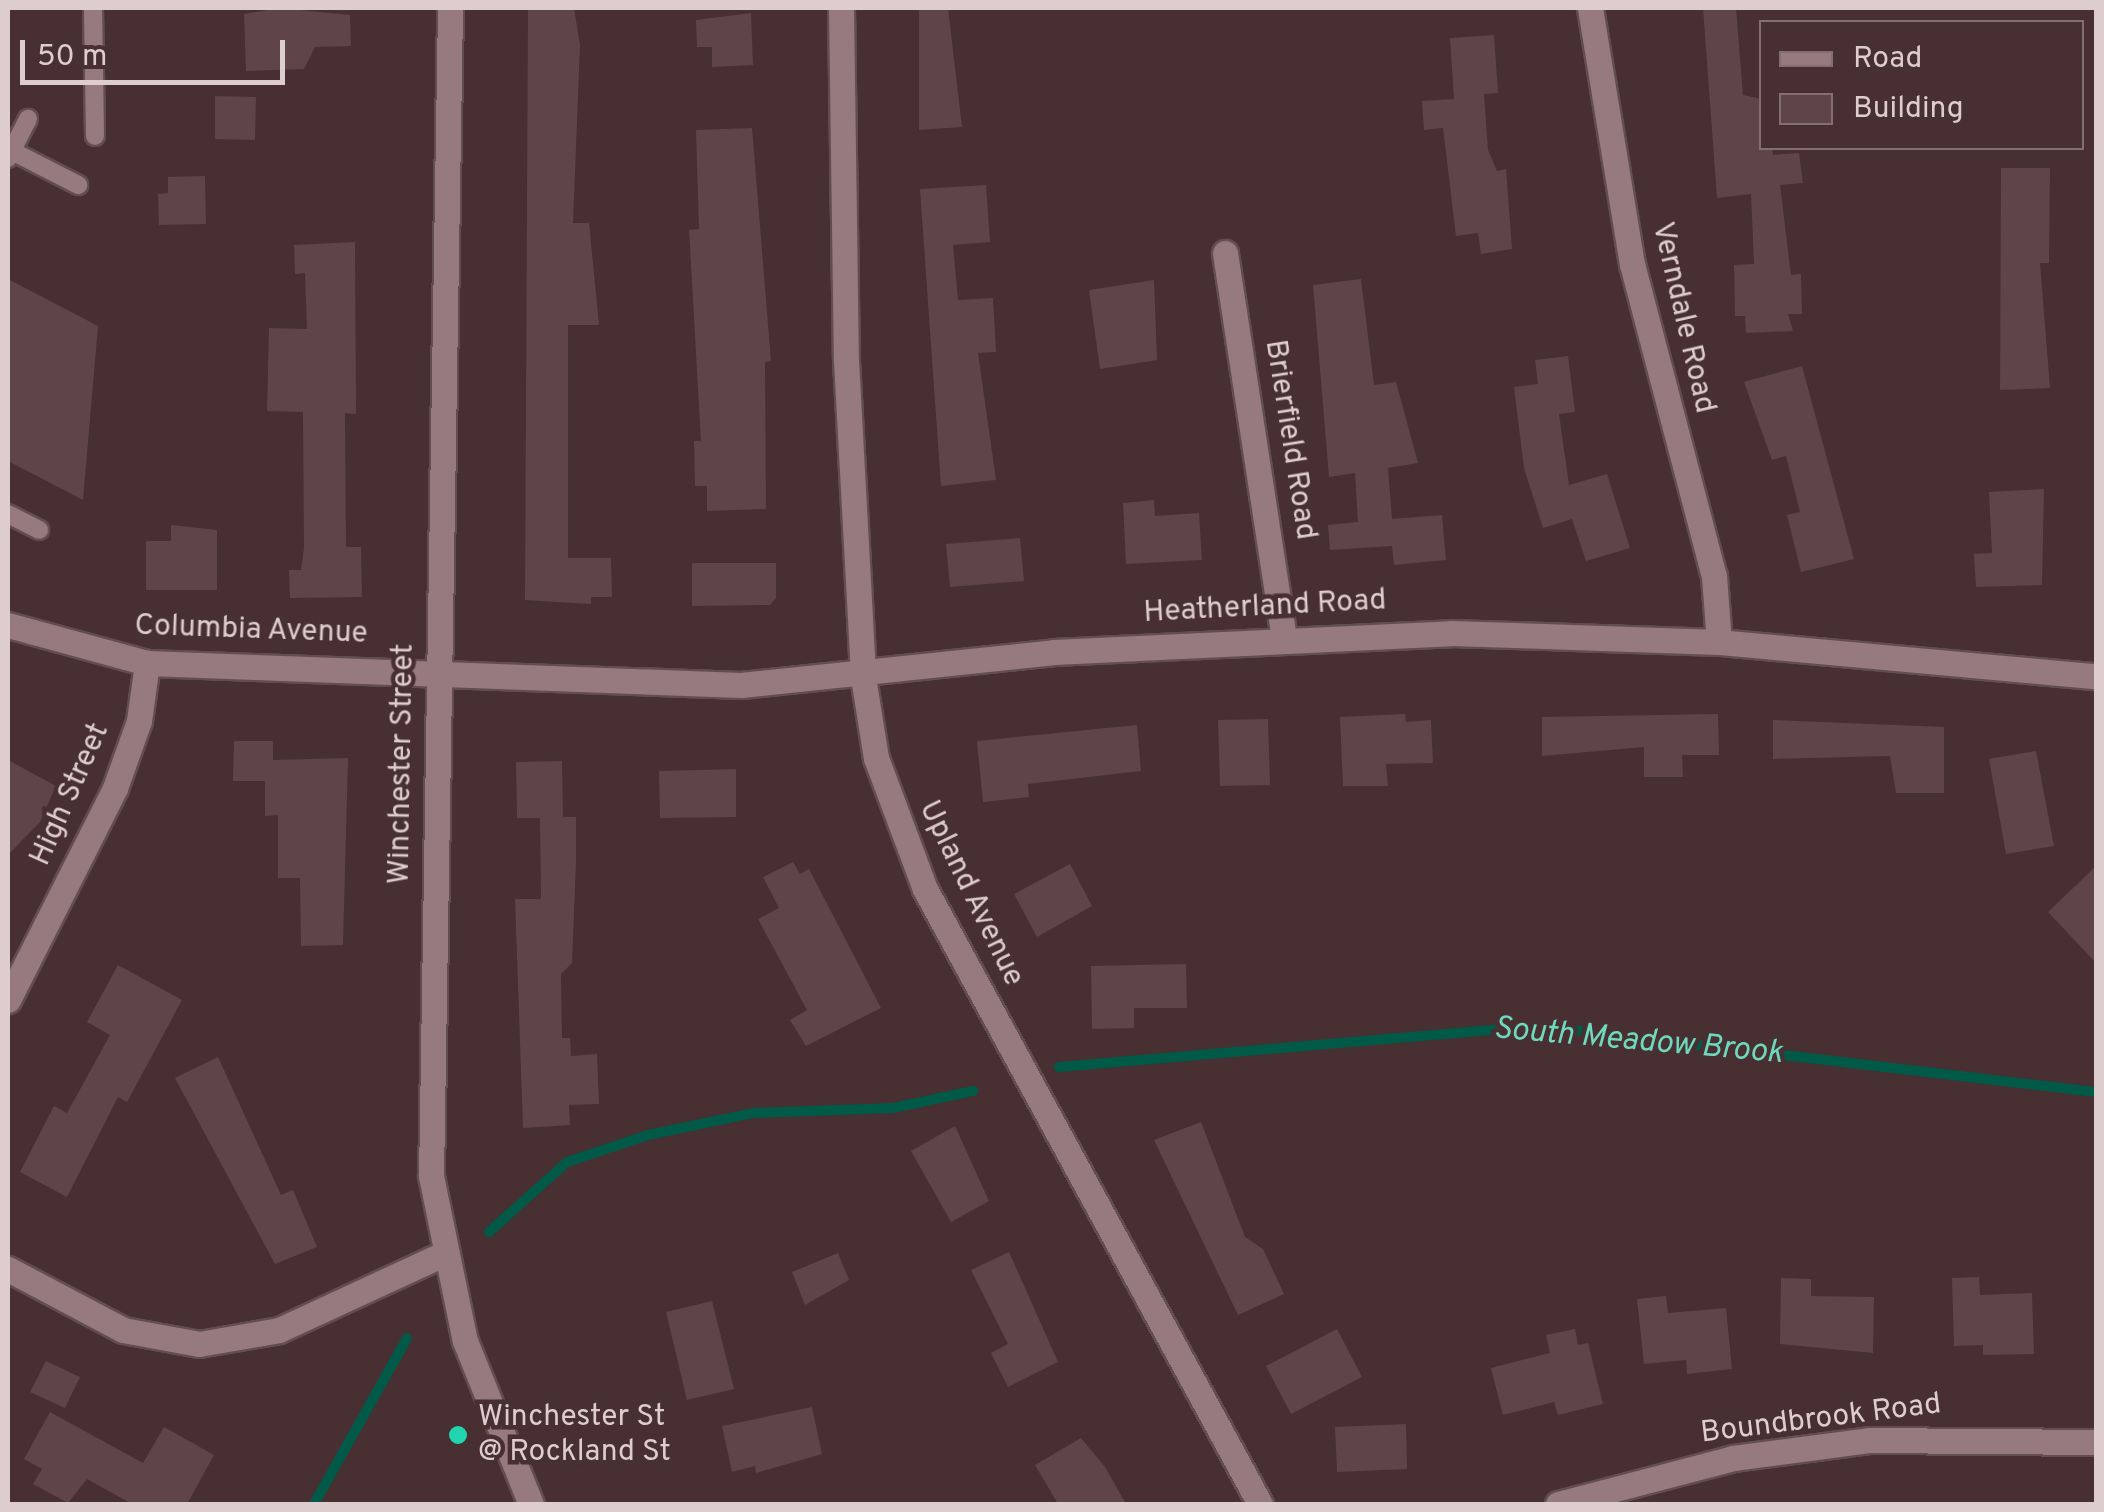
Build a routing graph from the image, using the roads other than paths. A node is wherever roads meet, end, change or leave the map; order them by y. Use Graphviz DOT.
graph roads {
  1 [pos="93,8"];
  2 [pos="450,8"];
  3 [pos="841,8"];
  4 [pos="1590,8"];
  5 [pos="28,119"];
  6 [pos="95,136"];
  7 [pos="9,153"];
  8 [pos="78,186"];
  9 [pos="1225,252"];
  10 [pos="8,514"];
  11 [pos="39,530"];
  12 [pos="8,625"];
  13 [pos="1284,638"];
  14 [pos="1719,642"];
  15 [pos="147,663"];
  16 [pos="437,672"];
  17 [pos="2096,676"];
  18 [pos="863,677"];
  19 [pos="8,1000"];
  20 [pos="442,1255"];
  21 [pos="8,1269"];
  22 [pos="2096,1442"];
  23 [pos="531,1504"];
  24 [pos="1260,1504"];
  25 [pos="1558,1504"];
  1 -- 6 [label="lane"];
  2 -- 16 [label="street, Winchester Street"];
  3 -- 18 [label="street, Upland Avenue"];
  4 -- 14 [label="street, Verndale Road"];
  5 -- 7 [label="lane"];
  7 -- 8 [label="lane"];
  9 -- 13 [label="street, Brierfield Road"];
  10 -- 11 [label="lane"];
  12 -- 15 [label="street, Columbia Avenue"];
  13 -- 14 [label="street, Heatherland Road"];
  13 -- 18 [label="street, Heatherland Road"];
  14 -- 17 [label="street, Heatherland Road"];
  15 -- 16 [label="street, Columbia Avenue"];
  15 -- 19 [label="street, High Street"];
  16 -- 18 [label="street, Heatherland Road"];
  16 -- 20 [label="street, Winchester Street"];
  18 -- 24 [label="street, Upland Avenue"];
  20 -- 21 [label="street"];
  20 -- 23 [label="street, Winchester Street"];
  22 -- 25 [label="street, Boundbrook Road"];
}
